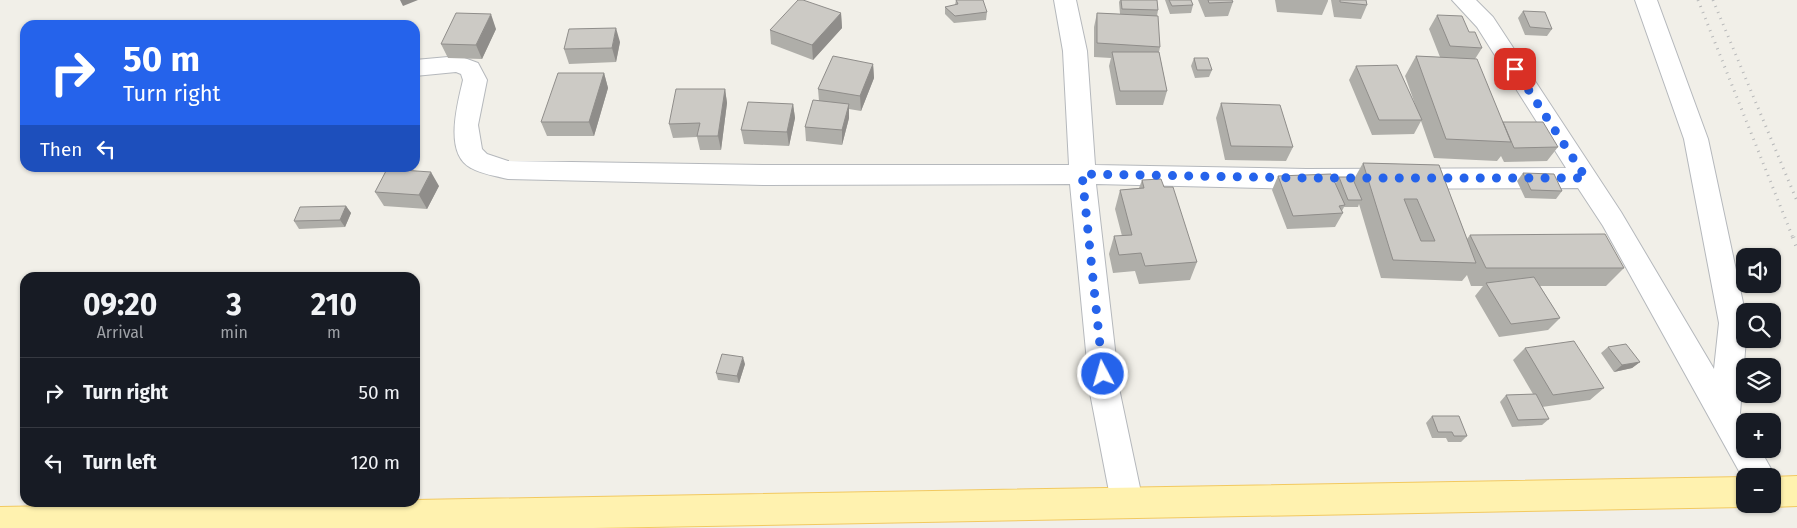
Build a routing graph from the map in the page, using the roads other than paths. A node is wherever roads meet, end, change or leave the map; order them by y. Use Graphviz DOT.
graph roads {
  1 [pos="1065,0"];
  2 [pos="1463,0"];
  3 [pos="1646,0"];
  4 [pos="420,68"];
  5 [pos="1082,174"];
  6 [pos="1586,178"];
  7 [pos="1724,415"];
  8 [pos="1754,468"];
  9 [pos="1797,491"];
  10 [pos="1736,492"];
  11 [pos="1781,492"];
  12 [pos="1127,502"];
  13 [pos="0,523"];
  1 -- 5 [label="street"];
  2 -- 6 [label="street"];
  3 -- 7 [label="street"];
  4 -- 5 [label="street"];
  5 -- 6 [label="street"];
  5 -- 12 [label="street"];
  6 -- 7 [label="street"];
  7 -- 8 [label="street"];
  9 -- 11 [label="main road"];
  10 -- 12 [label="main road"];
  12 -- 13 [label="main road"];
}
